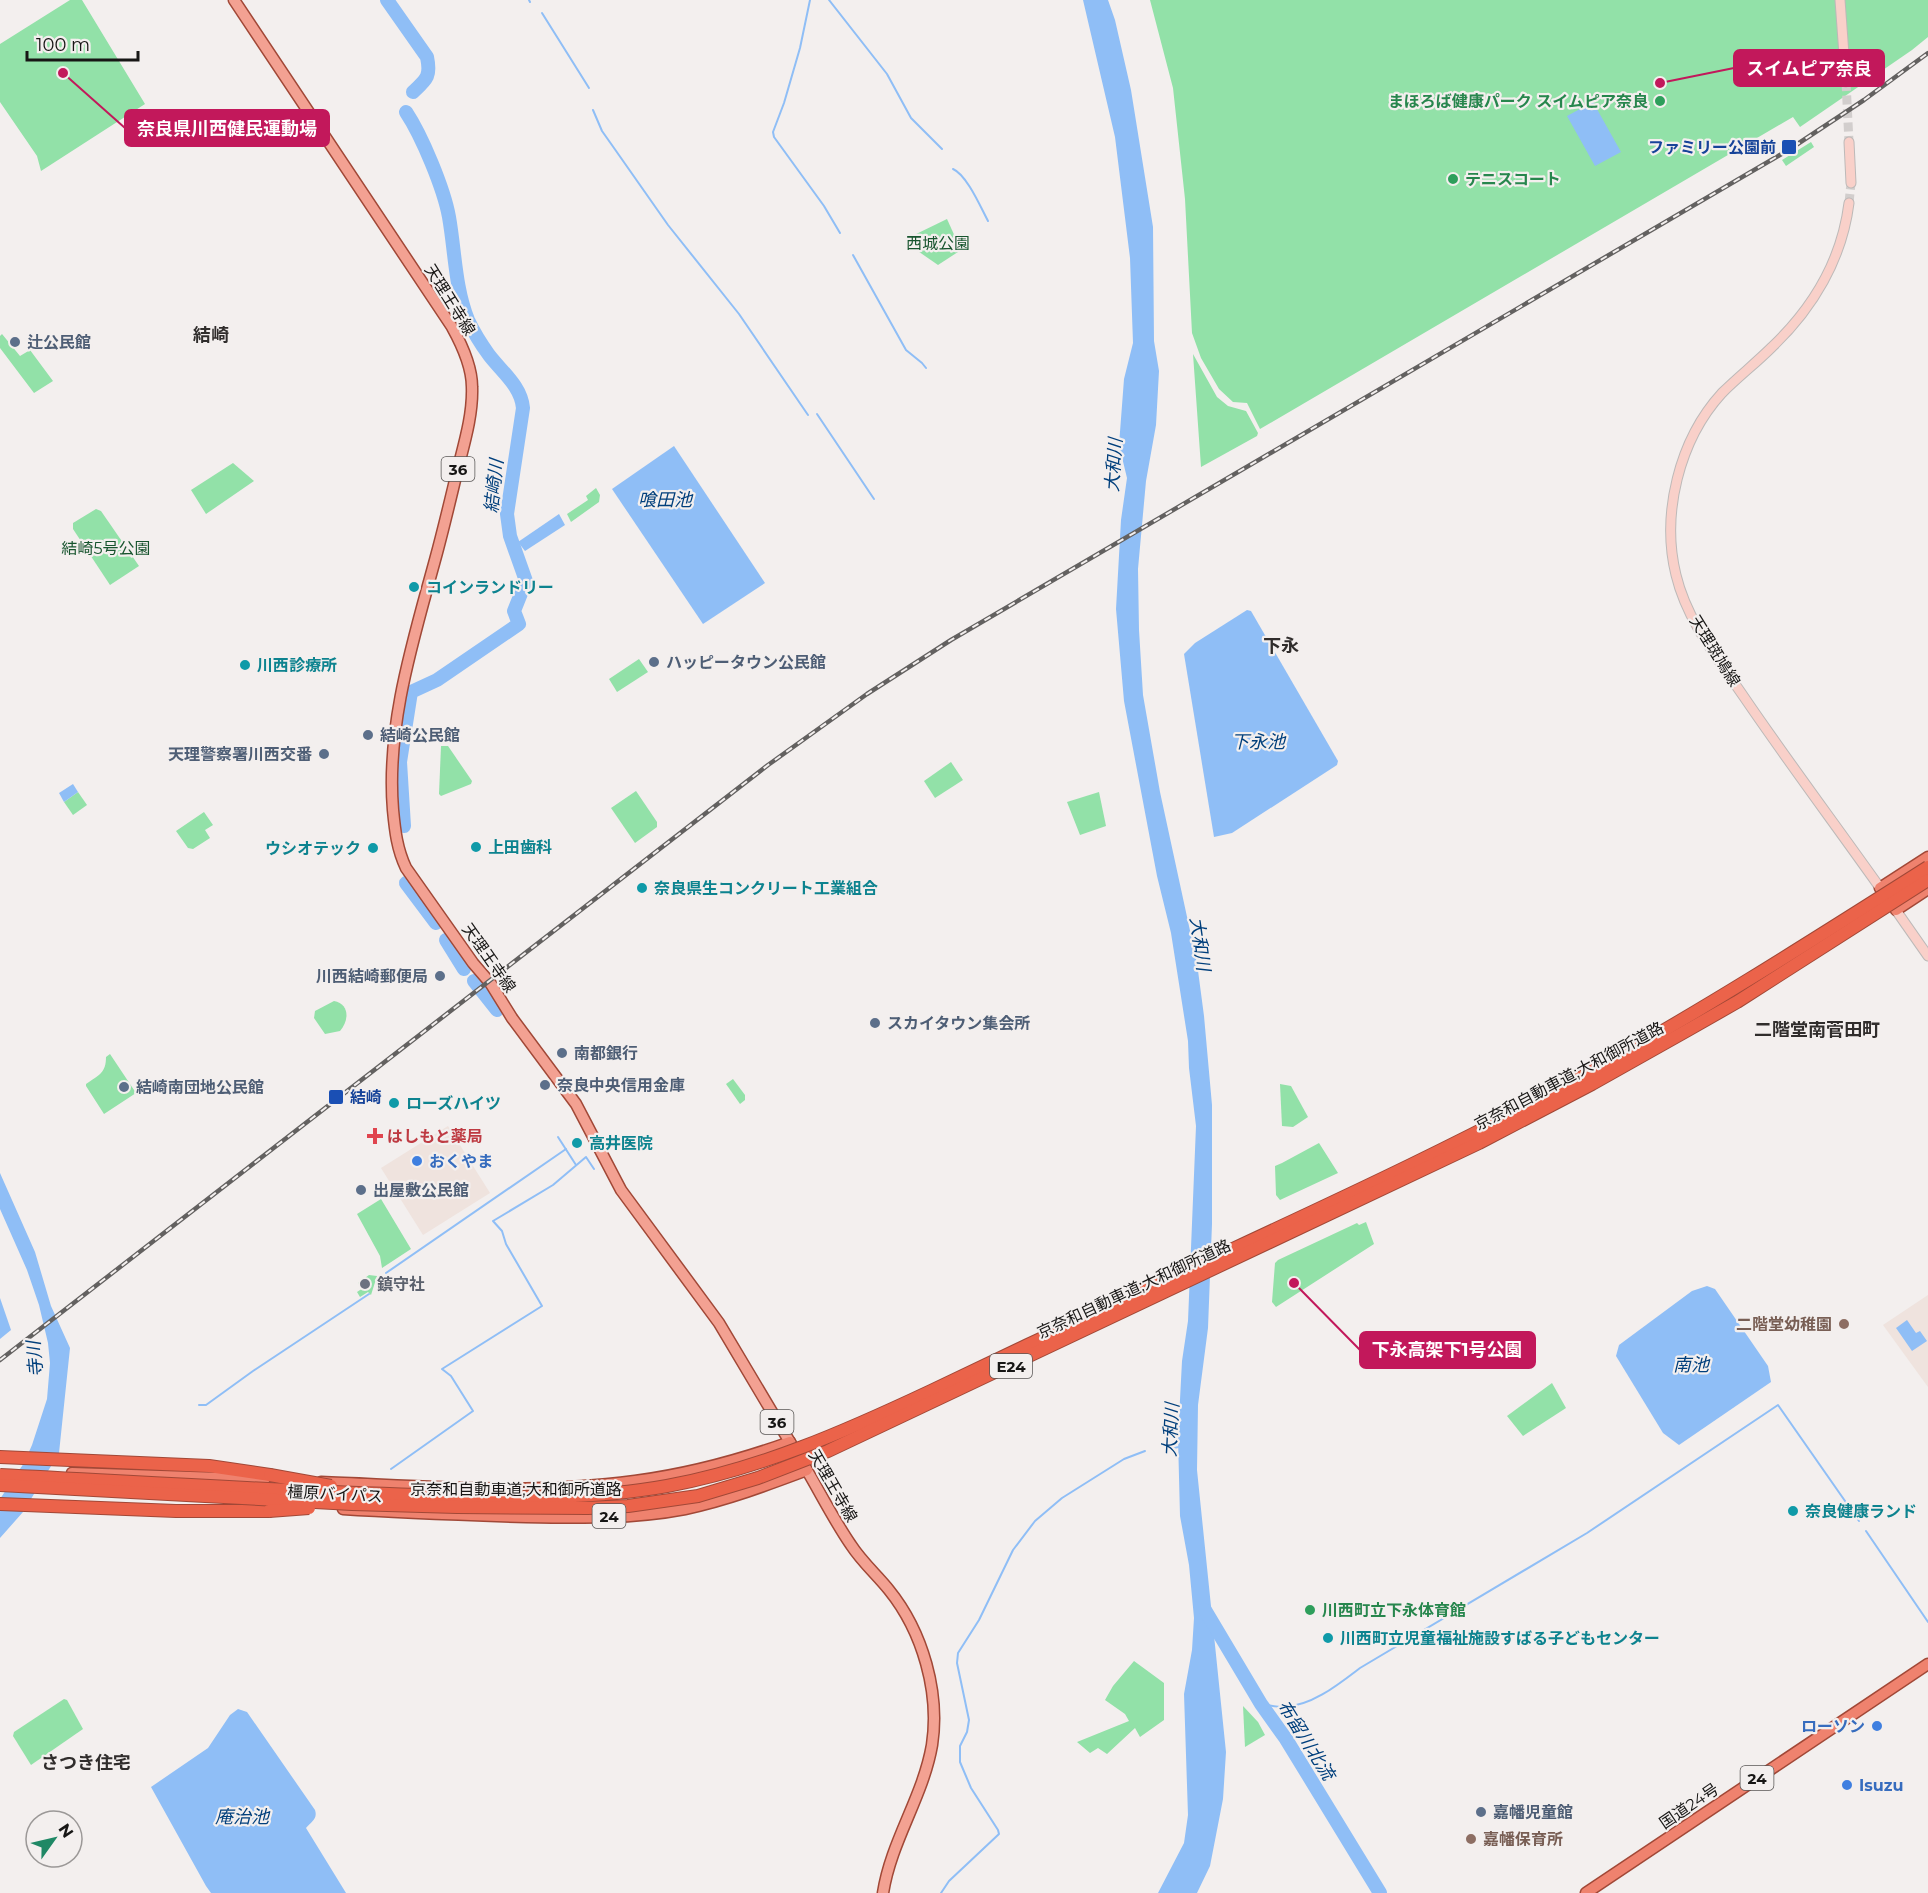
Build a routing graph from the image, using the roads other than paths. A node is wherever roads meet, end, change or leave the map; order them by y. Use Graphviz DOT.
graph roads {
  1 [pos="234,0"];
  2 [pos="1840,0"];
  3 [pos="1846,82"];
  4 [pos="1849,142"];
  5 [pos="1851,183"];
  6 [pos="1849,203"];
  7 [pos="1928,857"];
  8 [pos="1928,867"];
  9 [pos="1928,880"];
  10 [pos="1880,888"];
  11 [pos="1928,889"];
  12 [pos="1896,910"];
  13 [pos="1928,956"];
  14 [pos="790,1442"];
  15 [pos="0,1457"];
  16 [pos="807,1470"];
  17 [pos="0,1473"];
  18 [pos="0,1485"];
  19 [pos="0,1491"];
  20 [pos="352,1498"];
  21 [pos="0,1504"];
  22 [pos="1928,1664"];
  23 [pos="884,1893"];
  24 [pos="1586,1893"];
  1 -- 14 [label="main road, 天理王寺線 / 36"];
  2 -- 3 [label="main road"];
  4 -- 5 [label="main road"];
  6 -- 10 [label="main road, 天理斑鳩線"];
  7 -- 10 [label="highway"];
  8 -- 20 [label="highway, 京奈和自動車道;大和御所道路 / E24, bridge"];
  9 -- 20 [label="highway, 京奈和自動車道;大和御所道路 / E24, bridge"];
  10 -- 12 [label="main road, 天理斑鳩線"];
  11 -- 12 [label="highway"];
  12 -- 13 [label="main road, 天理斑鳩線"];
  14 -- 16 [label="main road, 天理王寺線 / 36"];
  14 -- 17 [label="highway, 橿原バイパス / 24, bridge"];
  15 -- 20 [label="highway, bridge"];
  16 -- 19 [label="highway, 橿原バイパス / 24, bridge"];
  16 -- 23 [label="main road, 天理王寺線 / 36"];
  17 -- 20 [label="highway, 京奈和自動車道;大和御所道路 / E24, bridge"];
  18 -- 20 [label="highway, 京奈和自動車道;大和御所道路 / E24, bridge"];
  20 -- 21 [label="highway, bridge"];
  22 -- 24 [label="highway, 国道24号 / 24"];
}
